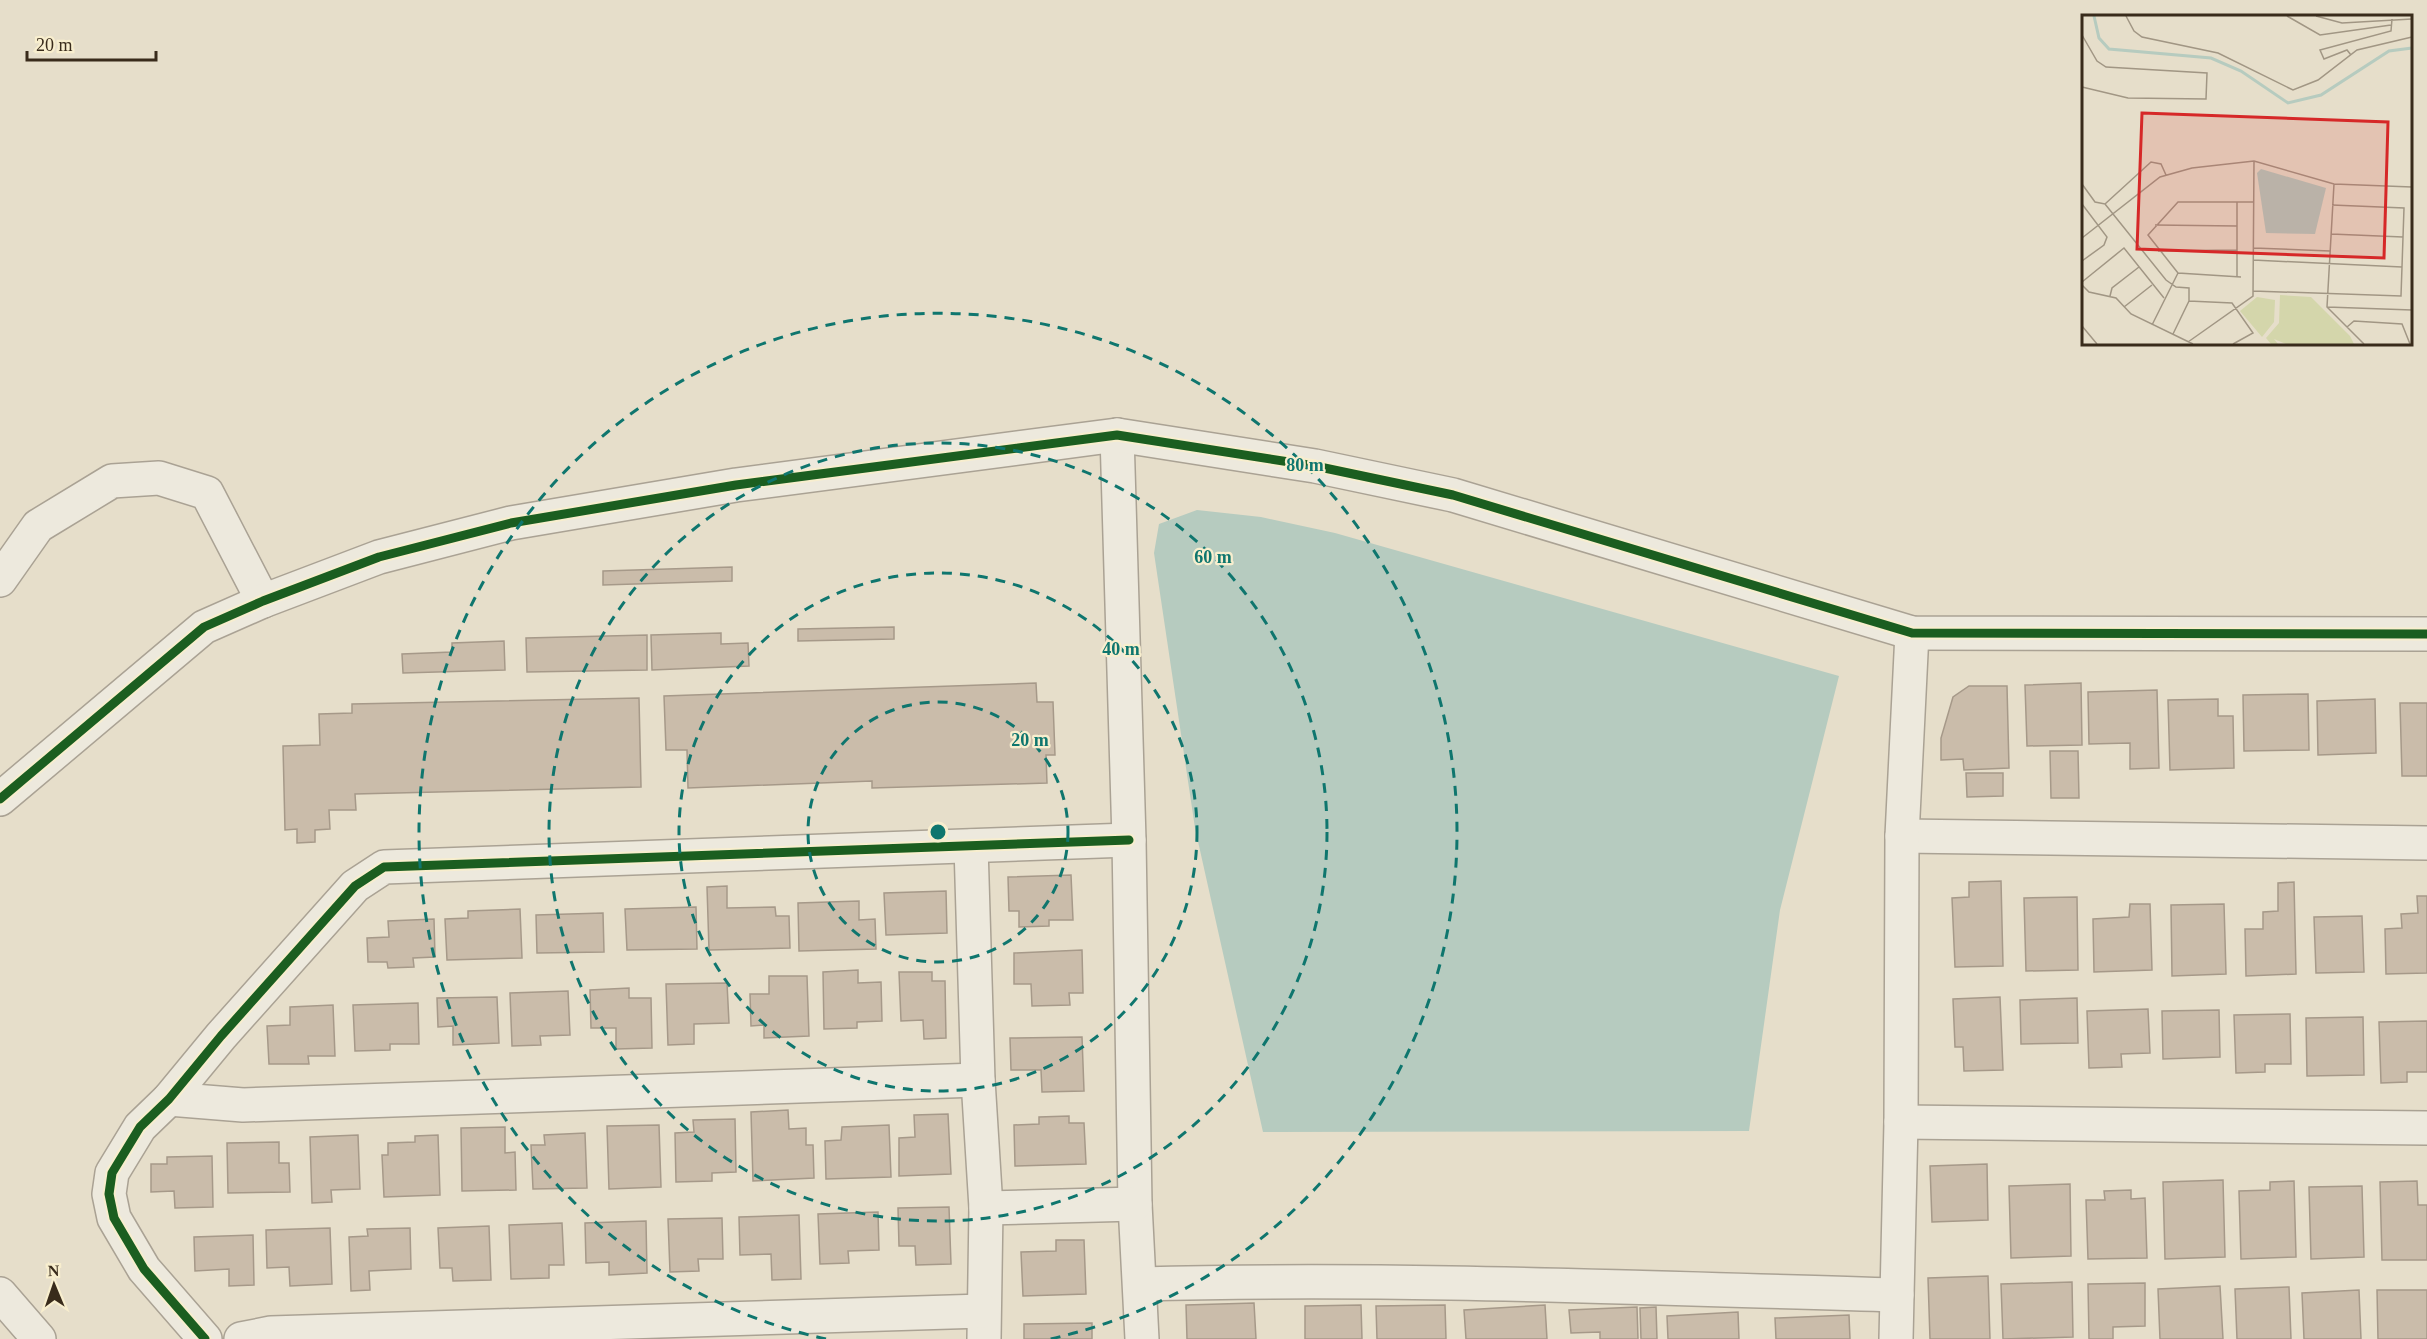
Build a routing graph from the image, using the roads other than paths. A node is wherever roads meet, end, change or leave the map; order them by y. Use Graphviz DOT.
graph roads {
  1 [pos="1117,435"];
  2 [pos="0,580"];
  3 [pos="263,601"];
  4 [pos="1912,633"];
  5 [pos="2427,634"];
  6 [pos="0,800"];
  7 [pos="1902,836"];
  8 [pos="1129,840"];
  9 [pos="2427,843"];
  10 [pos="971,846"];
  11 [pos="978,1080"];
  12 [pos="169,1100"];
  13 [pos="1901,1122"];
  14 [pos="2427,1128"];
  15 [pos="1135,1204"];
  16 [pos="986,1208"];
  17 [pos="1140,1284"];
  18 [pos="0,1294"];
  19 [pos="1897,1295"];
  20 [pos="983,1325"];
  21 [pos="39,1339"];
  22 [pos="205,1339"];
  23 [pos="241,1339"];
  24 [pos="1142,1339"];
  25 [pos="1896,1339"];
  1 -- 3 [label="street"];
  1 -- 4 [label="street"];
  1 -- 8 [label="street"];
  2 -- 3 [label="street"];
  3 -- 6 [label="street"];
  4 -- 5 [label="street"];
  4 -- 7 [label="street"];
  7 -- 9 [label="street"];
  7 -- 13 [label="street"];
  8 -- 10 [label="street"];
  8 -- 15 [label="street"];
  10 -- 11 [label="street"];
  10 -- 12 [label="street"];
  11 -- 12 [label="street"];
  11 -- 16 [label="street"];
  12 -- 22 [label="street"];
  13 -- 14 [label="street"];
  13 -- 19 [label="street"];
  15 -- 16 [label="street"];
  15 -- 17 [label="street"];
  16 -- 20 [label="street"];
  17 -- 19 [label="street"];
  17 -- 24 [label="street"];
  18 -- 21 [label="street"];
  19 -- 25 [label="street"];
  20 -- 23 [label="street"];
}
